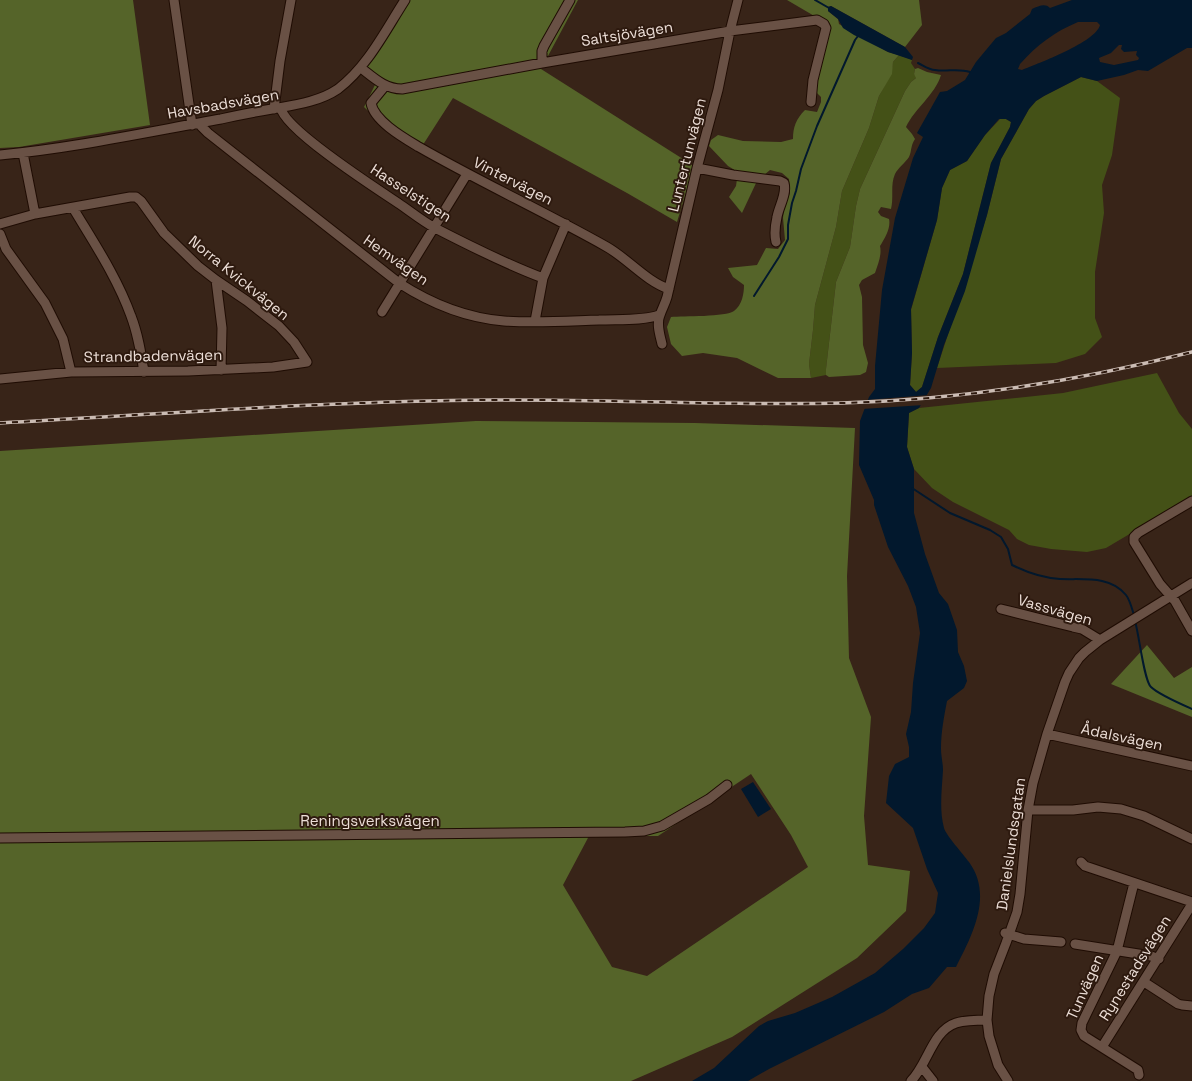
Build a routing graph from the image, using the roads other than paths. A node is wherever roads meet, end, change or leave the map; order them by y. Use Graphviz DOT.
graph roads {
  1 [pos="174,0"];
  2 [pos="290,0"];
  3 [pos="405,0"];
  4 [pos="570,0"];
  5 [pos="738,0"];
  6 [pos="730,31"];
  7 [pos="542,63"];
  8 [pos="360,68"];
  9 [pos="385,86"];
  10 [pos="811,102"];
  11 [pos="278,108"];
  12 [pos="196,124"];
  13 [pos="23,153"];
  14 [pos="0,155"];
  15 [pos="697,168"];
  16 [pos="467,174"];
  17 [pos="73,208"];
  18 [pos="35,214"];
  19 [pos="0,224"];
  20 [pos="566,224"];
  21 [pos="434,227"];
  22 [pos="0,234"];
  23 [pos="776,242"];
  24 [pos="543,278"];
  25 [pos="216,280"];
  26 [pos="399,283"];
  27 [pos="669,289"];
  28 [pos="382,312"];
  29 [pos="659,315"];
  30 [pos="535,321"];
  31 [pos="662,344"];
  32 [pos="307,362"];
  33 [pos="222,370"];
  34 [pos="71,372"];
  35 [pos="144,372"];
  36 [pos="0,379"];
  37 [pos="1192,501"];
  38 [pos="1192,583"];
  39 [pos="1171,595"];
  40 [pos="1001,609"];
  41 [pos="1192,631"];
  42 [pos="1100,640"];
  43 [pos="1047,734"];
  44 [pos="1192,766"];
  45 [pos="728,785"];
  46 [pos="1028,810"];
  47 [pos="0,838"];
  48 [pos="1192,839"];
  49 [pos="1081,862"];
  50 [pos="1134,883"];
  51 [pos="1192,903"];
  52 [pos="1189,917"];
  53 [pos="1007,934"];
  54 [pos="1061,942"];
  55 [pos="1075,944"];
  56 [pos="1117,951"];
  57 [pos="1159,958"];
  58 [pos="1144,982"];
  59 [pos="1192,1006"];
  60 [pos="987,1020"];
  61 [pos="1102,1047"];
  62 [pos="922,1067"];
  63 [pos="1139,1075"];
  64 [pos="911,1081"];
  65 [pos="933,1081"];
  66 [pos="1008,1081"];
  1 -- 12 [label="street"];
  2 -- 11 [label="street"];
  3 -- 8 [label="street, Havsbadsvägen"];
  4 -- 7 [label="street"];
  5 -- 6 [label="street, Luntertunvägen"];
  6 -- 7 [label="street, Saltsjövägen"];
  6 -- 10 [label="street, Saltsjövägen"];
  6 -- 15 [label="street, Luntertunvägen"];
  7 -- 9 [label="street, Saltsjövägen"];
  8 -- 9 [label="street, Saltsjövägen"];
  8 -- 11 [label="street, Havsbadsvägen"];
  9 -- 16 [label="street, Vintervägen"];
  11 -- 12 [label="street, Havsbadsvägen"];
  11 -- 21 [label="street, Hasselstigen"];
  12 -- 13 [label="street, Havsbadsvägen"];
  12 -- 26 [label="street, Hemvägen"];
  13 -- 14 [label="street, Havsbadsvägen"];
  13 -- 18 [label="street"];
  15 -- 23 [label="street"];
  15 -- 27 [label="street, Luntertunvägen"];
  16 -- 20 [label="street, Vintervägen"];
  16 -- 21 [label="street"];
  17 -- 18 [label="street, Norra Kvickvägen"];
  17 -- 25 [label="street, Norra Kvickvägen"];
  17 -- 35 [label="street"];
  18 -- 19 [label="street, Norra Kvickvägen"];
  20 -- 24 [label="street"];
  20 -- 27 [label="street, Vintervägen"];
  21 -- 24 [label="street, Hasselstigen"];
  21 -- 26 [label="street"];
  22 -- 34 [label="street"];
  24 -- 30 [label="street"];
  25 -- 32 [label="street, Norra Kvickvägen"];
  25 -- 33 [label="street"];
  26 -- 28 [label="street"];
  26 -- 30 [label="street, Hemvägen"];
  27 -- 29 [label="street, Luntertunvägen"];
  29 -- 30 [label="street, Hemvägen"];
  29 -- 31 [label="street"];
  32 -- 33 [label="street, Strandbadenvägen"];
  33 -- 35 [label="street, Strandbadenvägen"];
  34 -- 35 [label="street, Strandbadenvägen"];
  34 -- 36 [label="street, Strandbadenvägen"];
  37 -- 39 [label="street"];
  38 -- 39 [label="street, Danielslundsgatan"];
  39 -- 41 [label="street"];
  39 -- 42 [label="street, Danielslundsgatan"];
  40 -- 42 [label="street, Vassvägen"];
  42 -- 43 [label="street, Danielslundsgatan"];
  43 -- 44 [label="street, Ådalsvägen"];
  43 -- 46 [label="street, Danielslundsgatan"];
  45 -- 47 [label="street, Reningsverksvägen"];
  46 -- 48 [label="street"];
  46 -- 53 [label="street, Danielslundsgatan"];
  49 -- 50 [label="street"];
  50 -- 51 [label="street"];
  50 -- 56 [label="street, Tunvägen"];
  51 -- 52 [label="street, Rynestadsvägen"];
  52 -- 57 [label="street, Rynestadsvägen"];
  53 -- 54 [label="street"];
  53 -- 60 [label="street, Danielslundsgatan"];
  55 -- 56 [label="street"];
  56 -- 57 [label="street"];
  56 -- 61 [label="street, Tunvägen"];
  57 -- 58 [label="street, Rynestadsvägen"];
  58 -- 59 [label="street"];
  58 -- 61 [label="street, Rynestadsvägen"];
  60 -- 62 [label="street"];
  60 -- 66 [label="street, Danielslundsgatan"];
  61 -- 63 [label="street, Tunvägen"];
  62 -- 64 [label="street"];
  62 -- 65 [label="street"];
}
